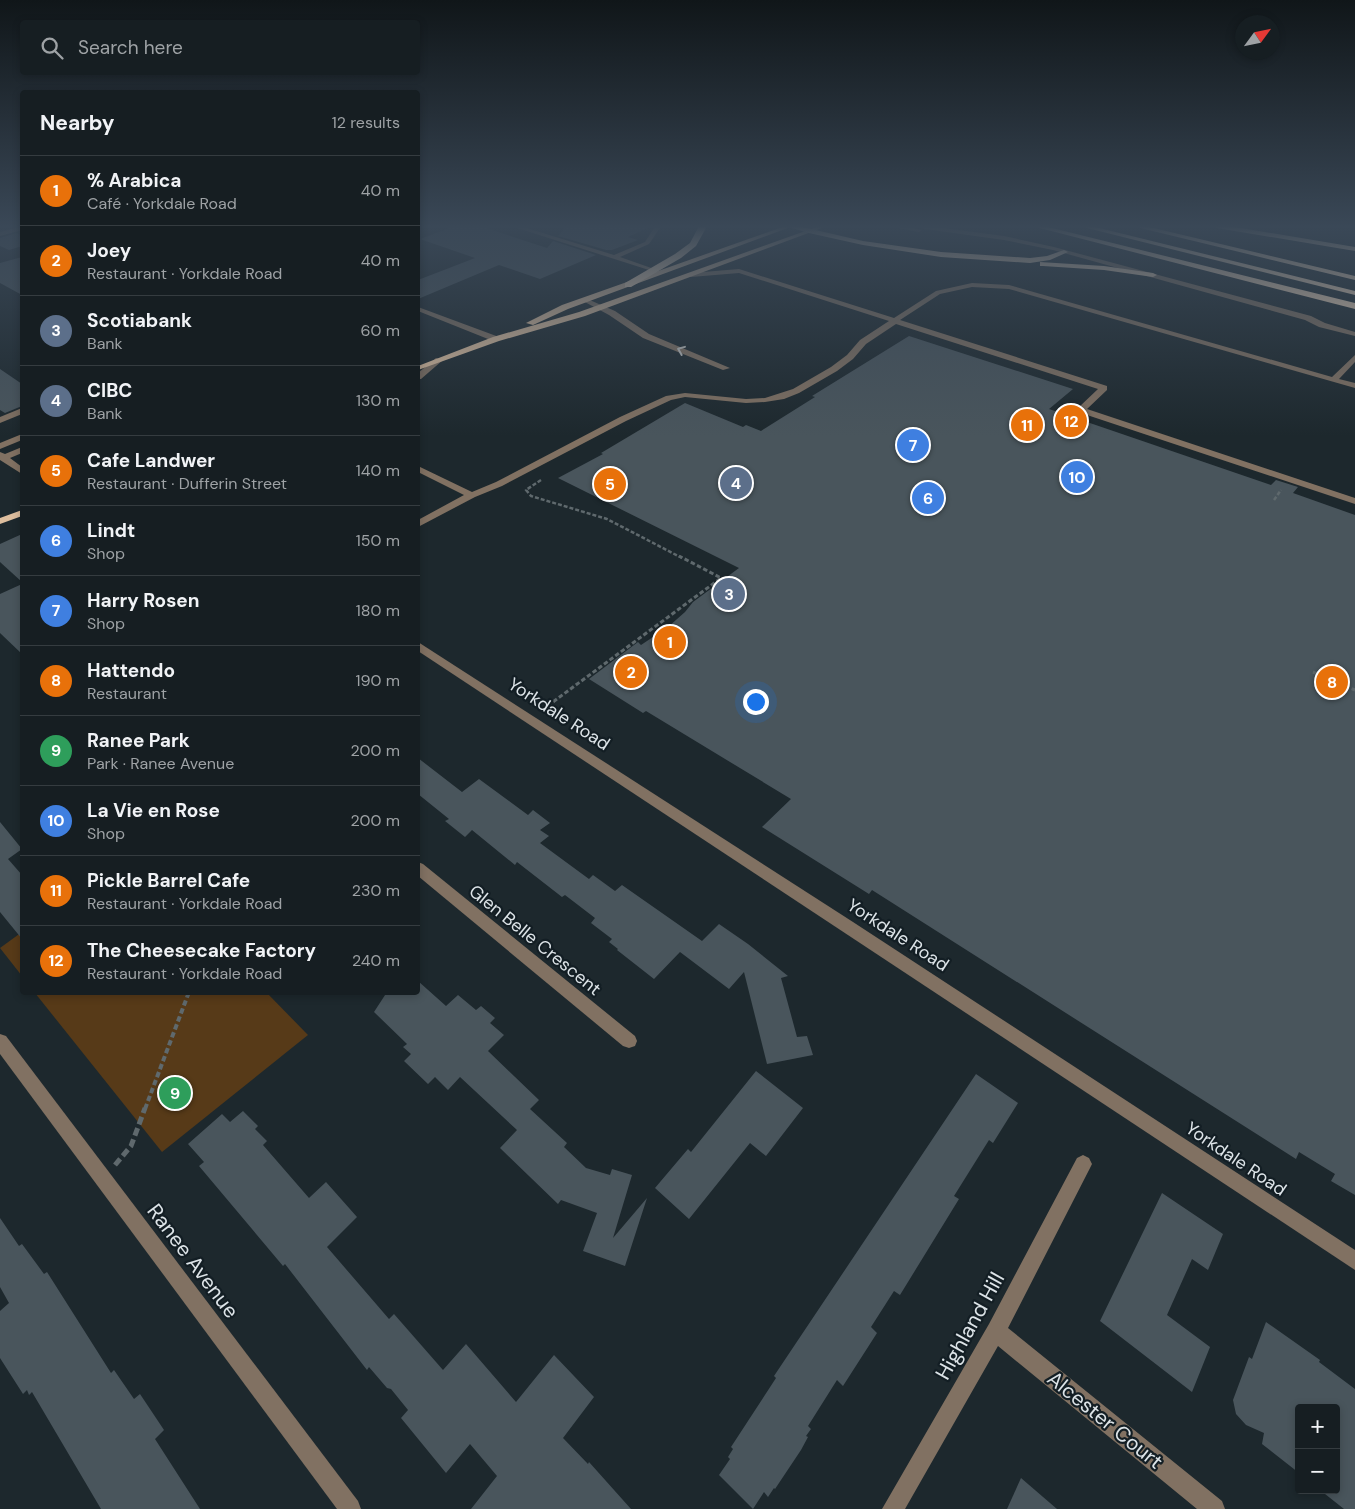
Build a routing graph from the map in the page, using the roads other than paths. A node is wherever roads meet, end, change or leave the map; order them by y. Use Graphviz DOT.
graph roads {
  1 [pos="598,295"];
  2 [pos="635,295"];
  3 [pos="814,295"];
  4 [pos="933,295"];
  5 [pos="1038,295"];
  6 [pos="1227,295"];
  7 [pos="1295,295"];
  8 [pos="1312,295"];
  9 [pos="585,300"];
  10 [pos="1355,306"];
  11 [pos="600,308"];
  12 [pos="420,310"];
  13 [pos="1355,312"];
  14 [pos="1308,318"];
  15 [pos="893,321"];
  16 [pos="1355,327"];
  17 [pos="1355,334"];
  18 [pos="496,339"];
  19 [pos="1355,357"];
  20 [pos="439,360"];
  21 [pos="420,367"];
  22 [pos="726,368"];
  23 [pos="420,375"];
  24 [pos="1334,380"];
  25 [pos="1354,385"];
  26 [pos="20,412"];
  27 [pos="0,420"];
  28 [pos="20,439"];
  29 [pos="0,446"];
  30 [pos="20,451"];
  31 [pos="2,456"];
  32 [pos="20,470"];
  33 [pos="420,470"];
  34 [pos="472,494"];
  35 [pos="1355,501"];
  36 [pos="20,514"];
  37 [pos="0,521"];
  38 [pos="420,523"];
  39 [pos="420,647"];
  40 [pos="420,870"];
  41 [pos="0,1041"];
  42 [pos="629,1041"];
  43 [pos="1083,1164"];
  44 [pos="1355,1262"];
  45 [pos="996,1331"];
  46 [pos="350,1509"];
  47 [pos="894,1509"];
  48 [pos="1214,1509"];
  1 -- 9 [label="main road"];
  2 -- 11 [label="main road"];
  3 -- 15 [label="street"];
  4 -- 15 [label="street"];
  5 -- 24 [label="street"];
  6 -- 14 [label="street"];
  7 -- 13 [label="highway"];
  8 -- 10 [label="highway"];
  9 -- 11 [label="street"];
  9 -- 18 [label="main road"];
  11 -- 18 [label="main road"];
  22 -- 11 [label="street, one-way"];
  12 -- 18 [label="street"];
  14 -- 16 [label="street"];
  14 -- 17 [label="street"];
  15 -- 34 [label="street"];
  15 -- 35 [label="street"];
  18 -- 20 [label="main road"];
  19 -- 24 [label="street"];
  20 -- 21 [label="main road"];
  20 -- 23 [label="street"];
  24 -- 25 [label="street"];
  26 -- 27 [label="street"];
  28 -- 29 [label="street"];
  30 -- 31 [label="street"];
  31 -- 32 [label="street"];
  33 -- 34 [label="street"];
  34 -- 38 [label="street"];
  36 -- 37 [label="main road"];
  39 -- 44 [label="street, Yorkdale Road"];
  40 -- 42 [label="street, Glen Belle Crescent"];
  41 -- 46 [label="street, Ranee Avenue"];
  43 -- 45 [label="street, Highland Hill"];
  45 -- 47 [label="street, Highland Hill"];
  45 -- 48 [label="street, Alcester Court"];
}
